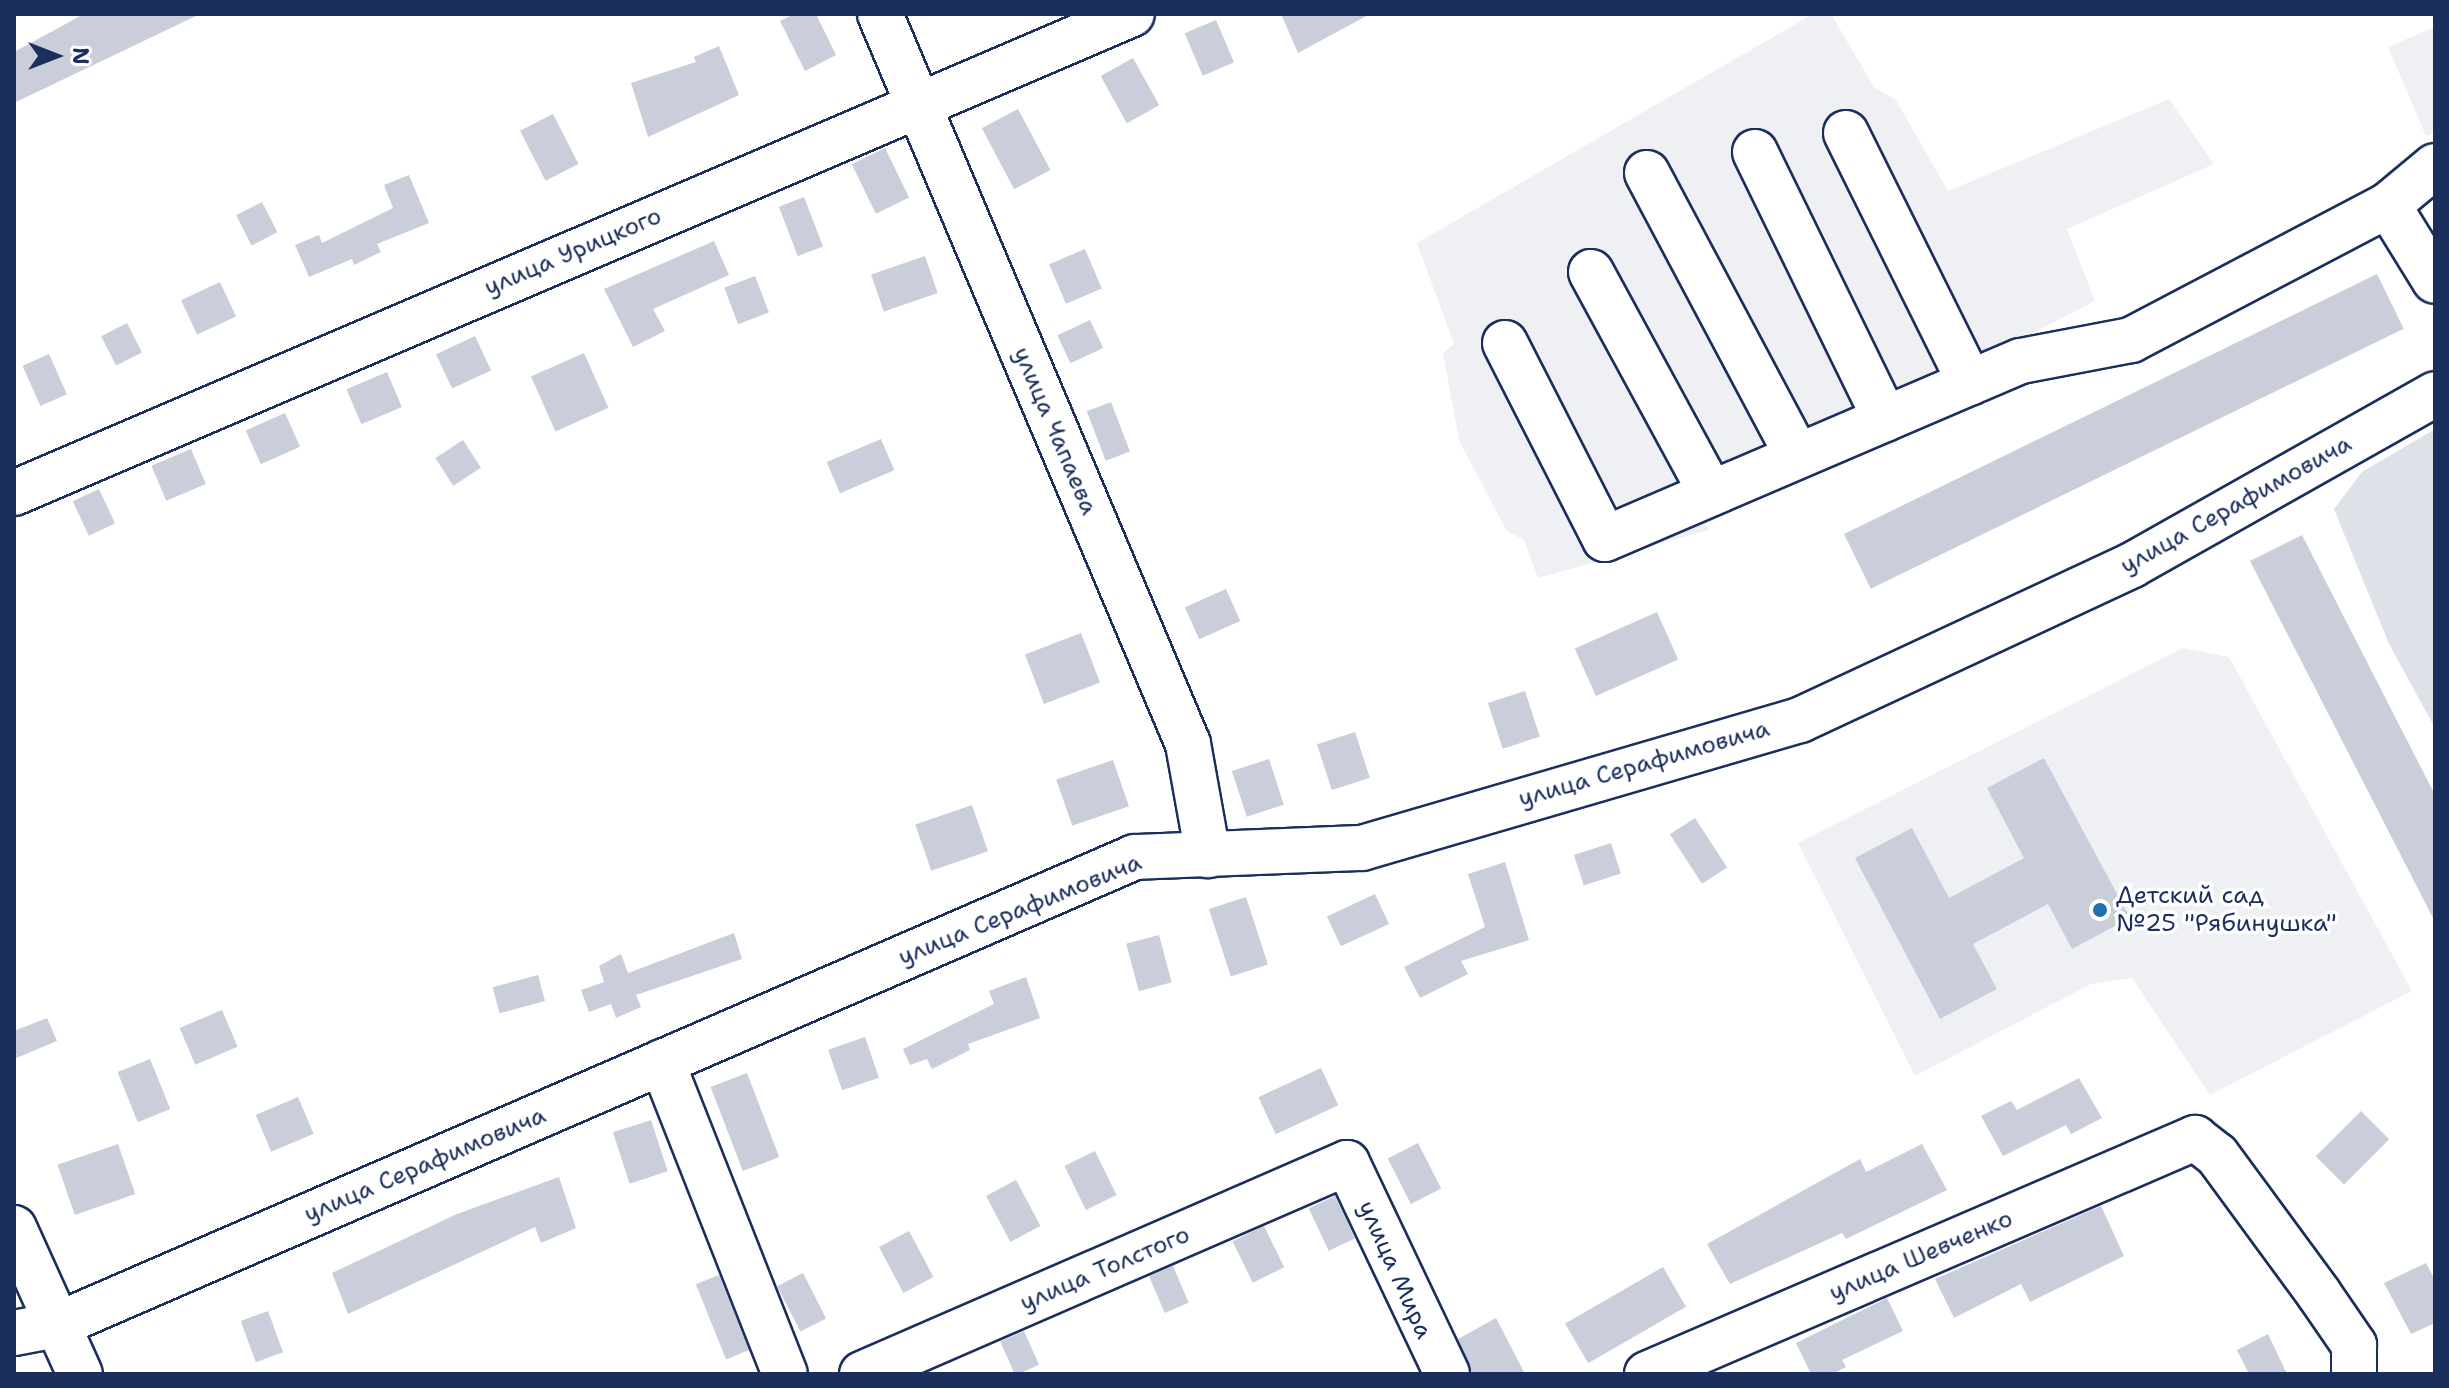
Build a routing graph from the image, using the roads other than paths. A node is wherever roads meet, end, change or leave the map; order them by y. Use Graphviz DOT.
graph roads {
  1 [pos="880,14"];
  2 [pos="1132,14"];
  3 [pos="915,104"];
  4 [pos="1846,133"];
  5 [pos="1755,152"];
  6 [pos="2435,166"];
  7 [pos="1647,173"];
  8 [pos="2388,205"];
  9 [pos="1591,272"];
  10 [pos="2435,281"];
  11 [pos="1505,343"];
  12 [pos="1970,383"];
  13 [pos="2435,394"];
  14 [pos="1885,419"];
  15 [pos="1797,455"];
  16 [pos="14,493"];
  17 [pos="1711,493"];
  18 [pos="1208,855"];
  19 [pos="662,1062"];
  20 [pos="1347,1163"];
  21 [pos="14,1228"];
  22 [pos="57,1325"];
  23 [pos="14,1333"];
  24 [pos="80,1374"];
  25 [pos="785,1374"];
  26 [pos="862,1374"];
  27 [pos="1447,1374"];
  28 [pos="1647,1374"];
  29 [pos="2354,1374"];
  1 -- 3 [label="street, улица Чапаева"];
  2 -- 3 [label="street, улица Урицкого"];
  3 -- 16 [label="street, улица Урицкого"];
  3 -- 18 [label="street, улица Чапаева"];
  4 -- 12 [label="street"];
  5 -- 14 [label="street"];
  6 -- 8 [label="street"];
  7 -- 15 [label="street"];
  8 -- 10 [label="street"];
  8 -- 12 [label="street"];
  9 -- 17 [label="street"];
  11 -- 17 [label="street"];
  12 -- 14 [label="street"];
  13 -- 18 [label="street, улица Серафимовича"];
  14 -- 15 [label="street"];
  15 -- 17 [label="street"];
  18 -- 19 [label="street, улица Серафимовича"];
  19 -- 22 [label="street, улица Серафимовича"];
  19 -- 25 [label="street"];
  20 -- 26 [label="street, улица Толстого"];
  20 -- 27 [label="street, улица Мира"];
  21 -- 22 [label="street"];
  22 -- 23 [label="street, улица Серафимовича"];
  22 -- 24 [label="street"];
  28 -- 29 [label="street, улица Шевченко"];
}
